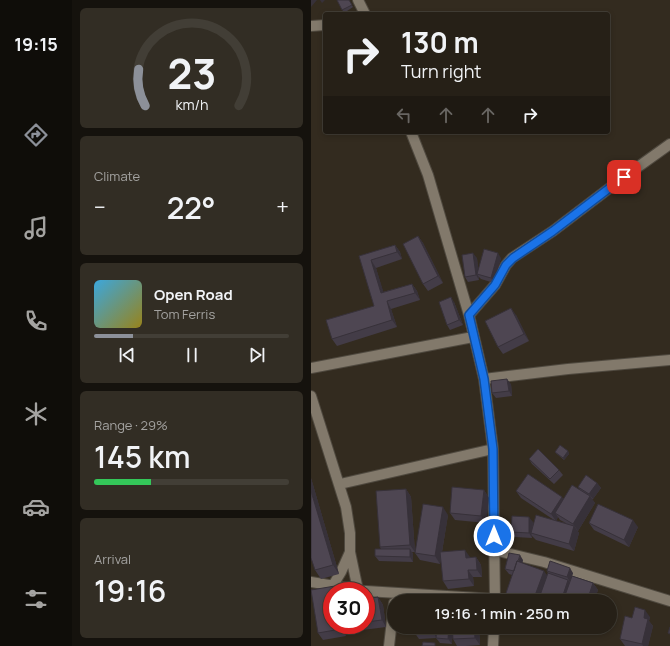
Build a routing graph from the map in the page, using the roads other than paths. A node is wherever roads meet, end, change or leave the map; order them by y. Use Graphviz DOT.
graph roads {
  1 [pos="358,0"];
  2 [pos="364,12"];
  3 [pos="323,25"];
  4 [pos="311,26"];
  5 [pos="412,134"];
  6 [pos="670,144"];
  7 [pos="469,315"];
  8 [pos="473,337"];
  9 [pos="670,360"];
  10 [pos="311,368"];
  11 [pos="484,379"];
  12 [pos="311,396"];
  13 [pos="493,449"];
  14 [pos="340,484"];
  15 [pos="494,550"];
  16 [pos="350,552"];
  17 [pos="311,582"];
  18 [pos="335,582"];
  19 [pos="360,582"];
  20 [pos="323,585"];
  21 [pos="375,594"];
  22 [pos="495,594"];
  23 [pos="387,597"];
  24 [pos="670,601"];
  25 [pos="390,634"];
  26 [pos="494,634"];
  27 [pos="389,646"];
  28 [pos="493,646"];
  1 -- 2 [label="street"];
  3 -- 4 [label="street"];
  5 -- 7 [label="street"];
  6 -- 7 [label="street"];
  7 -- 8 [label="street"];
  8 -- 10 [label="street"];
  8 -- 11 [label="street"];
  9 -- 11 [label="street"];
  11 -- 13 [label="street"];
  12 -- 14 [label="street"];
  13 -- 14 [label="street"];
  13 -- 15 [label="street"];
  14 -- 16 [label="street"];
  15 -- 22 [label="street"];
  15 -- 24 [label="street"];
  16 -- 18 [label="street"];
  16 -- 19 [label="street"];
  17 -- 20 [label="street"];
  21 -- 23 [label="street"];
  25 -- 27 [label="street"];
  26 -- 28 [label="street"];
}
